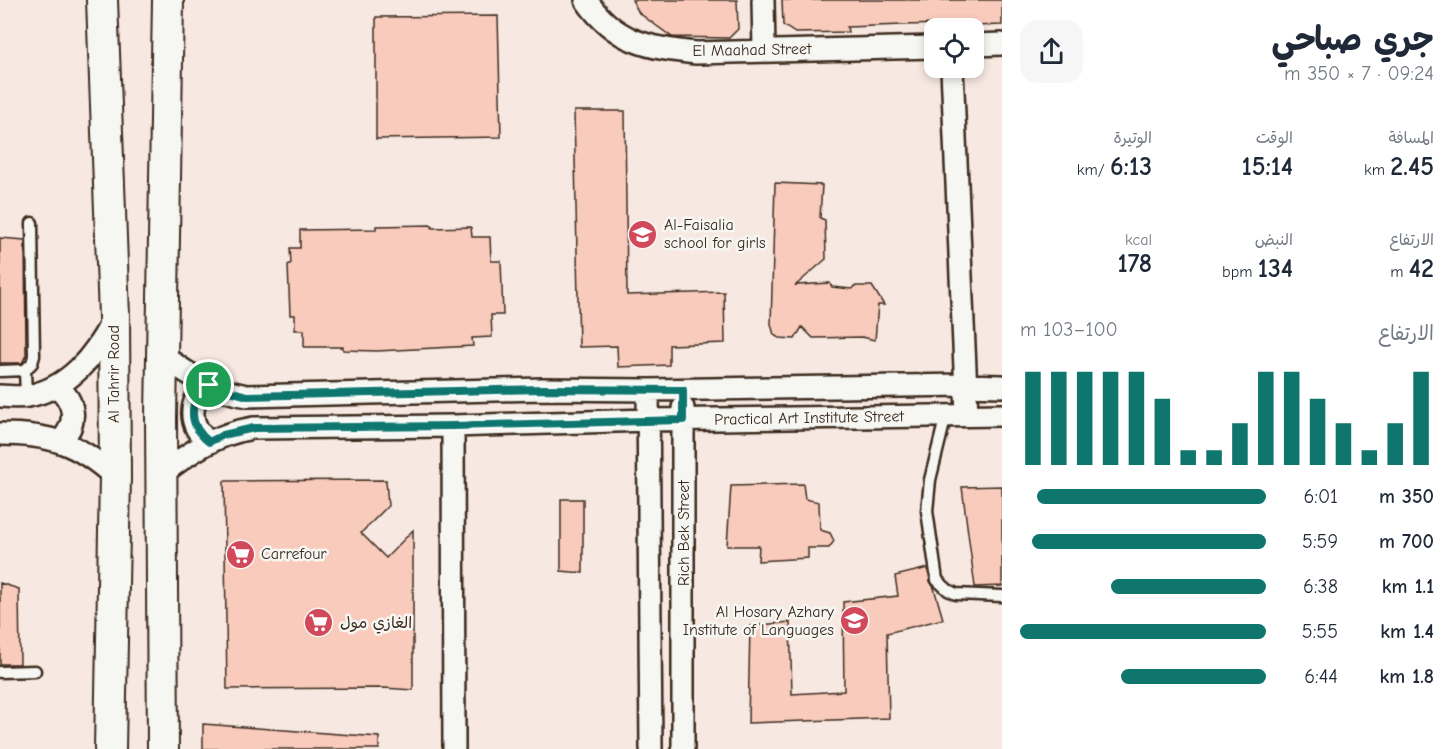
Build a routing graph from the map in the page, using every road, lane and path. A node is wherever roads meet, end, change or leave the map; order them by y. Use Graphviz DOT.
graph roads {
  1 [pos="102,0"];
  2 [pos="168,0"];
  3 [pos="586,0"];
  4 [pos="763,0"];
  5 [pos="1002,44"];
  6 [pos="984,45"];
  7 [pos="924,47"];
  8 [pos="764,50"];
  9 [pos="952,78"];
  10 [pos="32,223"];
  11 [pos="114,316"];
  12 [pos="161,354"];
  13 [pos="25,370"];
  14 [pos="0,371"];
  15 [pos="209,385"];
  16 [pos="965,385"];
  17 [pos="56,386"];
  18 [pos="1002,386"];
  19 [pos="648,390"];
  20 [pos="683,390"];
  21 [pos="0,396"];
  22 [pos="26,396"];
  23 [pos="956,415"];
  24 [pos="1002,415"];
  25 [pos="649,420"];
  26 [pos="683,420"];
  27 [pos="453,426"];
  28 [pos="0,434"];
  29 [pos="61,441"];
  30 [pos="209,442"];
  31 [pos="161,475"];
  32 [pos="115,477"];
  33 [pos="1002,596"];
  34 [pos="34,671"];
  35 [pos="0,672"];
  36 [pos="651,690"];
  37 [pos="684,691"];
  38 [pos="110,749"];
  39 [pos="164,749"];
  40 [pos="454,749"];
  41 [pos="651,749"];
  42 [pos="683,749"];
  1 -- 11 [label="street, Al Tahrir Road"];
  2 -- 12 [label="street"];
  3 -- 8 [label="street, El Maahad Street"];
  4 -- 8 [label="street"];
  5 -- 6 [label="street"];
  7 -- 8 [label="street, El Maahad Street"];
  9 -- 16 [label="street"];
  10 -- 13 [label="lane"];
  11 -- 17 [label="street"];
  11 -- 32 [label="street, Al Tahrir Road"];
  12 -- 15 [label="street, Practical Art Institute Street"];
  12 -- 31 [label="street"];
  13 -- 14 [label="lane"];
  13 -- 22 [label="lane"];
  15 -- 19 [label="street, Practical Art Institute Street"];
  15 -- 30 [label="street"];
  16 -- 18 [label="street, Practical Art Institute Street"];
  16 -- 20 [label="street, Practical Art Institute Street"];
  16 -- 23 [label="street"];
  17 -- 22 [label="street"];
  17 -- 29 [label="street"];
  19 -- 20 [label="street, Practical Art Institute Street"];
  19 -- 25 [label="street, Rich Bek Street"];
  20 -- 26 [label="street, Rich Bek Street"];
  21 -- 22 [label="street"];
  23 -- 24 [label="street, Practical Art Institute Street"];
  23 -- 26 [label="street, Practical Art Institute Street"];
  23 -- 33 [label="lane"];
  25 -- 26 [label="street, Practical Art Institute Street"];
  25 -- 27 [label="street, Practical Art Institute Street"];
  25 -- 36 [label="street, Rich Bek Street"];
  26 -- 37 [label="street, Rich Bek Street"];
  27 -- 30 [label="street, Practical Art Institute Street"];
  27 -- 40 [label="street"];
  28 -- 29 [label="street"];
  29 -- 32 [label="street"];
  30 -- 31 [label="street, Practical Art Institute Street"];
  31 -- 39 [label="street"];
  32 -- 38 [label="street, Al Tahrir Road"];
  34 -- 35 [label="lane"];
  36 -- 37 [label="street"];
  36 -- 41 [label="street, Rich Bek Street"];
  37 -- 42 [label="street, Rich Bek Street"];
}
